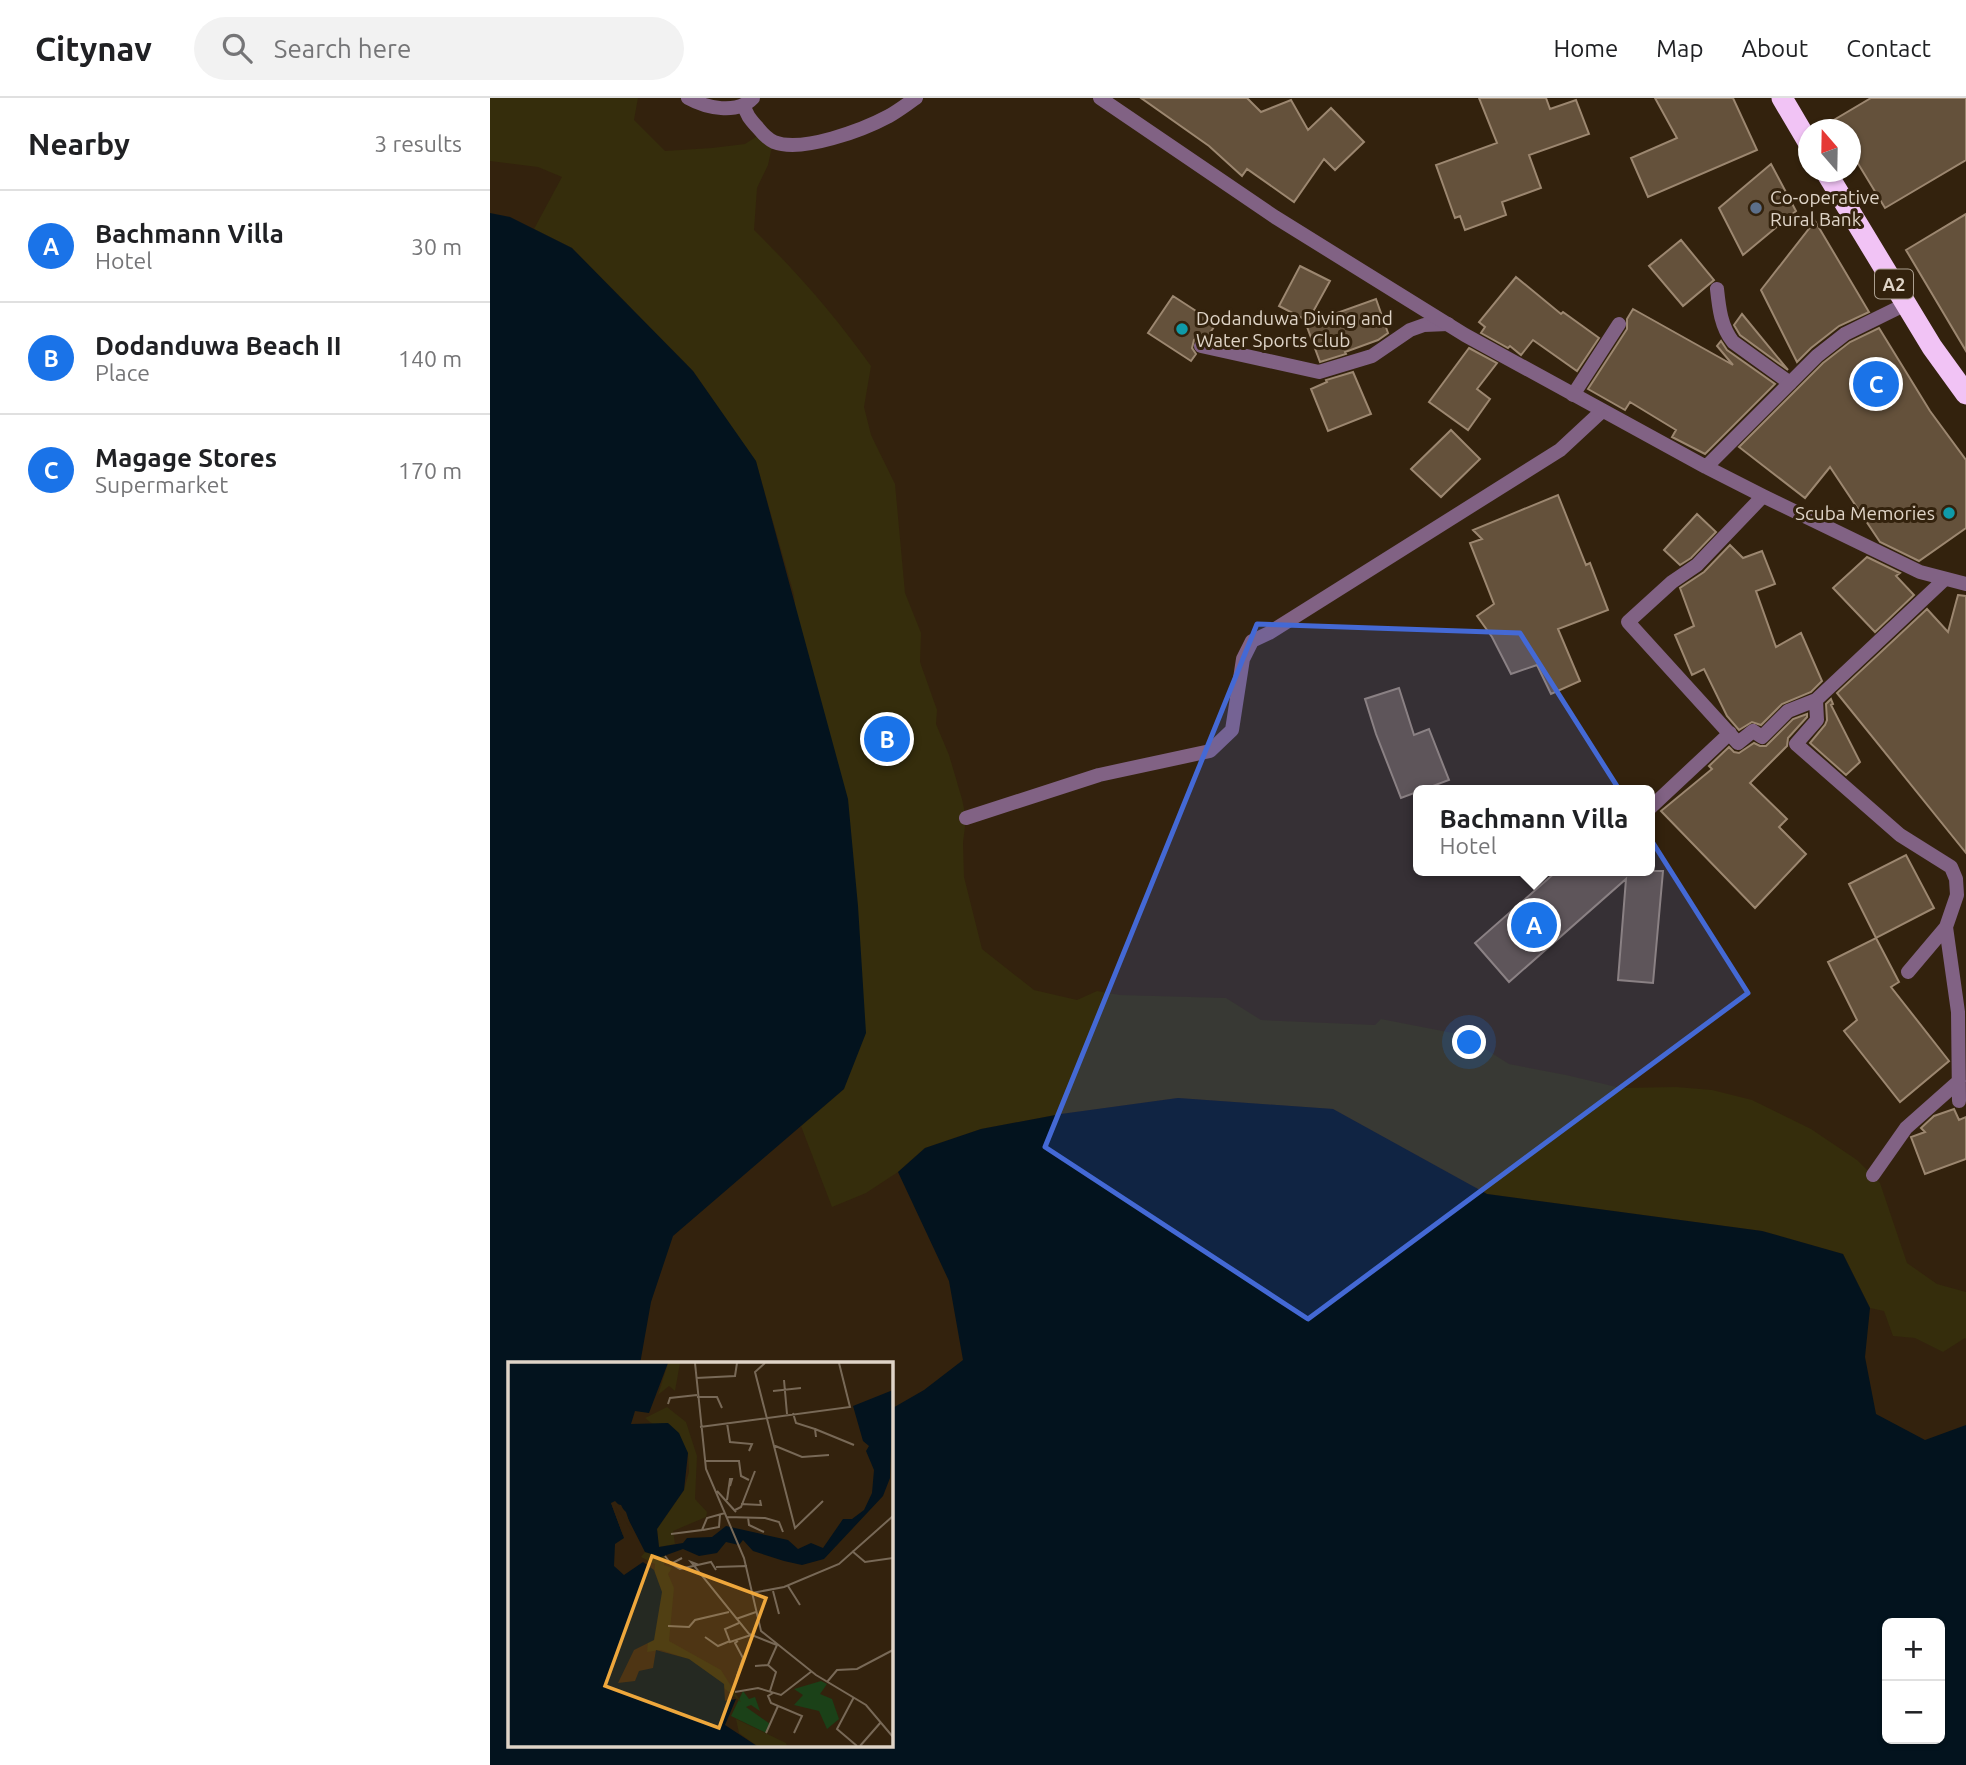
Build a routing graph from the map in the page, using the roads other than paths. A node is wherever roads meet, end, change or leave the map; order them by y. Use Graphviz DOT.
graph roads {
  1 [pos="688,98"];
  2 [pos="916,98"];
  3 [pos="1100,98"];
  4 [pos="1788,100"];
  5 [pos="748,102"];
  6 [pos="1798,121"];
  7 [pos="1832,182"];
  8 [pos="1717,289"];
  9 [pos="1906,304"];
  10 [pos="1448,324"];
  11 [pos="1619,324"];
  12 [pos="1201,346"];
  13 [pos="1790,383"];
  14 [pos="1966,394"];
  15 [pos="1573,395"];
  16 [pos="1602,411"];
  17 [pos="1706,467"];
  18 [pos="1763,496"];
  19 [pos="1945,579"];
  20 [pos="1966,584"];
  21 [pos="1816,700"];
  22 [pos="1730,733"];
  23 [pos="1655,803"];
  24 [pos="966,818"];
  25 [pos="1946,927"];
  26 [pos="1908,972"];
  27 [pos="1959,1081"];
  28 [pos="1959,1101"];
  29 [pos="1873,1175"];
  1 -- 5 [label="street"];
  2 -- 5 [label="street"];
  3 -- 10 [label="street"];
  4 -- 6 [label="highway"];
  7 -- 9 [label="highway, A2"];
  8 -- 13 [label="street"];
  9 -- 13 [label="street"];
  9 -- 14 [label="highway, A2"];
  10 -- 12 [label="street"];
  10 -- 15 [label="street"];
  11 -- 15 [label="street"];
  13 -- 17 [label="street"];
  15 -- 16 [label="street"];
  16 -- 17 [label="street"];
  16 -- 24 [label="street"];
  17 -- 18 [label="street"];
  18 -- 19 [label="street"];
  18 -- 22 [label="street"];
  19 -- 20 [label="street"];
  19 -- 21 [label="street"];
  21 -- 22 [label="street"];
  21 -- 25 [label="street"];
  22 -- 23 [label="street"];
  25 -- 26 [label="street"];
  25 -- 27 [label="street"];
  27 -- 28 [label="street"];
  27 -- 29 [label="street"];
}
